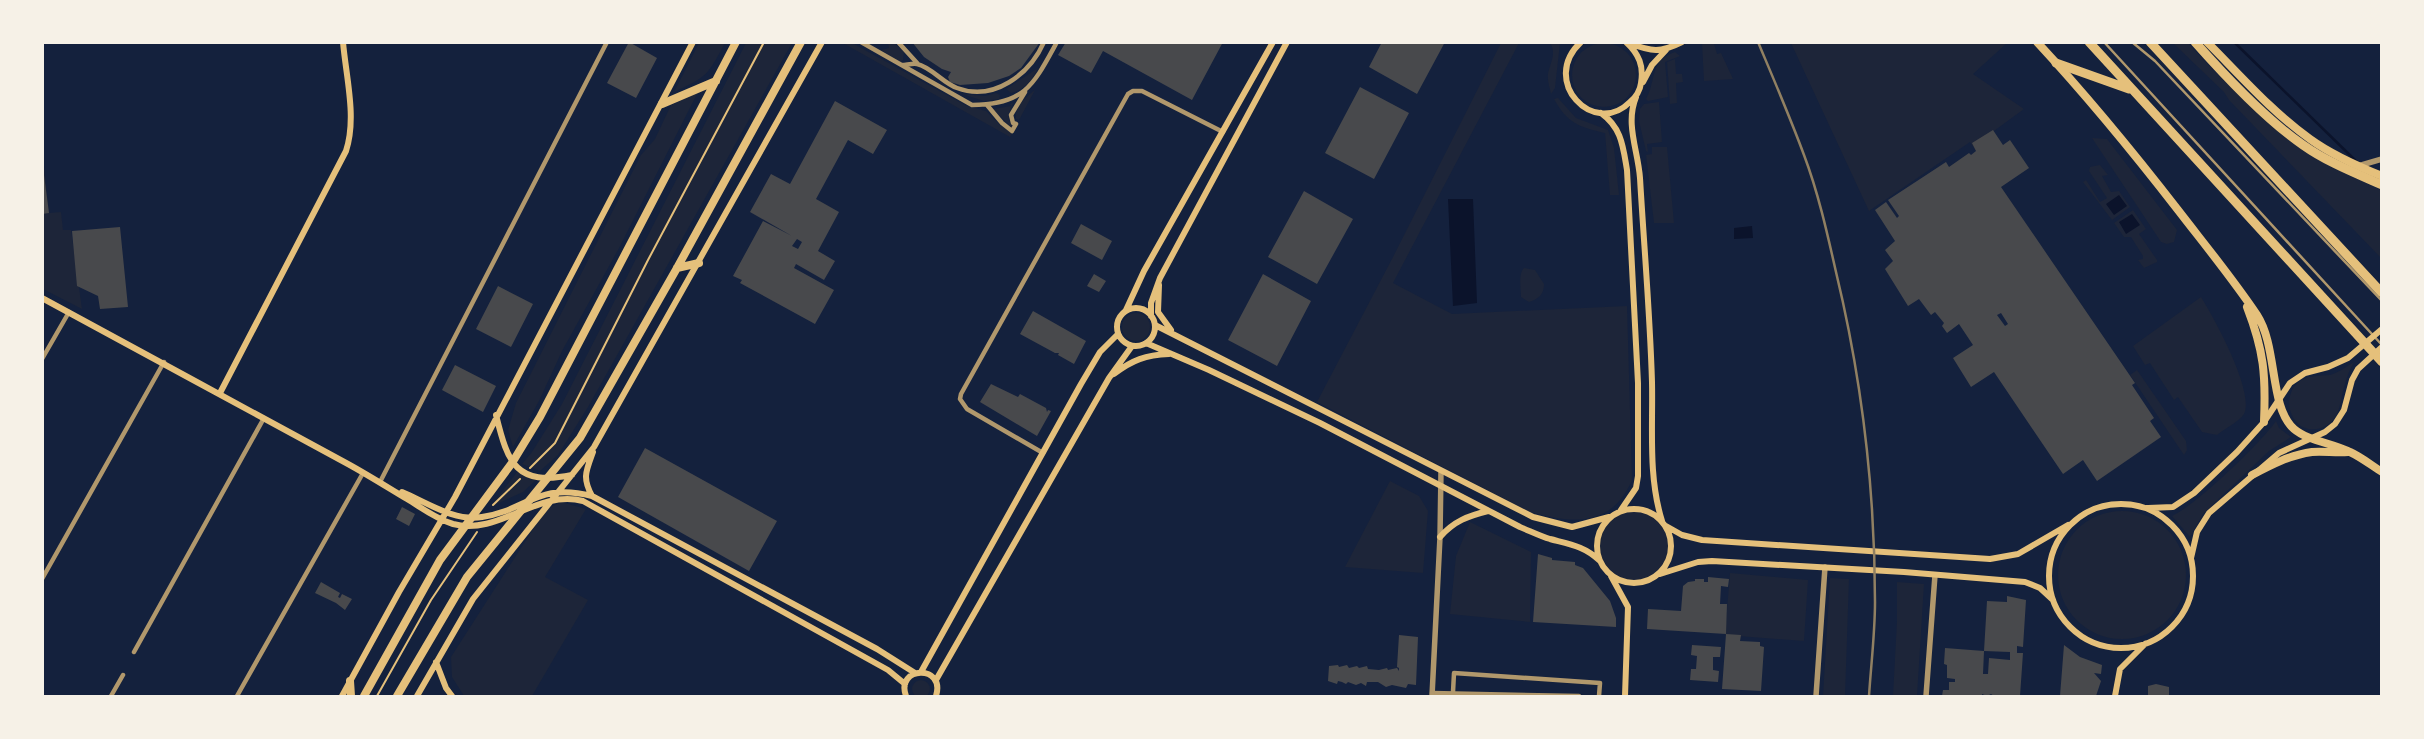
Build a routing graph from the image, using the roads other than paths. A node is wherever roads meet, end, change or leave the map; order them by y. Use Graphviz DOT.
graph roads {
  1 [pos="343,42"];
  2 [pos="607,42"];
  3 [pos="693,42"];
  4 [pos="736,42"];
  5 [pos="801,42"];
  6 [pos="822,42"];
  7 [pos="861,42"];
  8 [pos="898,42"];
  9 [pos="1044,42"];
  10 [pos="1057,42"];
  11 [pos="1273,42"];
  12 [pos="1287,42"];
  13 [pos="1581,42"];
  14 [pos="1628,42"];
  15 [pos="1682,42"];
  16 [pos="2037,42"];
  17 [pos="2089,42"];
  18 [pos="2104,42"];
  19 [pos="2132,42"];
  20 [pos="2150,42"];
  21 [pos="2157,42"];
  22 [pos="2194,42"];
  23 [pos="2207,42"];
  24 [pos="1570,43"];
  25 [pos="1666,50"];
  26 [pos="1568,59"];
  27 [pos="2056,63"];
  28 [pos="918,64"];
  29 [pos="900,65"];
  30 [pos="2174,69"];
  31 [pos="716,81"];
  32 [pos="1640,87"];
  33 [pos="2130,89"];
  34 [pos="1026,91"];
  35 [pos="1636,97"];
  36 [pos="662,104"];
  37 [pos="987,105"];
  38 [pos="1601,113"];
  39 [pos="1223,132"];
  40 [pos="2382,159"];
  41 [pos="2358,166"];
  42 [pos="2382,176"];
  43 [pos="2382,185"];
  44 [pos="699,263"];
  45 [pos="677,268"];
  46 [pos="1160,278"];
  47 [pos="2382,294"];
  48 [pos="2243,295"];
  49 [pos="42,298"];
  50 [pos="2382,301"];
  51 [pos="1126,310"];
  52 [pos="69,312"];
  53 [pos="1151,316"];
  54 [pos="1155,325"];
  55 [pos="2382,329"];
  56 [pos="1118,334"];
  57 [pos="1176,335"];
  58 [pos="1146,343"];
  59 [pos="1132,346"];
  60 [pos="2382,346"];
  61 [pos="1172,354"];
  62 [pos="42,359"];
  63 [pos="164,362"];
  64 [pos="2382,362"];
  65 [pos="1109,378"];
  66 [pos="1652,382"];
  67 [pos="1638,383"];
  68 [pos="220,394"];
  69 [pos="2279,398"];
  70 [pos="496,415"];
  71 [pos="264,418"];
  72 [pos="2264,422"];
  73 [pos="2311,437"];
  74 [pos="594,447"];
  75 [pos="2350,452"];
  76 [pos="1043,453"];
  77 [pos="512,463"];
  78 [pos="1441,471"];
  79 [pos="363,472"];
  80 [pos="2382,472"];
  81 [pos="572,475"];
  82 [pos="2252,475"];
  83 [pos="547,479"];
  84 [pos="380,482"];
  85 [pos="1441,488"];
  86 [pos="558,492"];
  87 [pos="592,496"];
  88 [pos="531,498"];
  89 [pos="550,500"];
  90 [pos="2146,508"];
  91 [pos="1621,510"];
  92 [pos="520,511"];
  93 [pos="447,512"];
  94 [pos="1488,512"];
  95 [pos="1609,517"];
  96 [pos="471,518"];
  97 [pos="442,521"];
  98 [pos="2073,521"];
  99 [pos="1664,524"];
  100 [pos="464,527"];
  101 [pos="1440,537"];
  102 [pos="2191,559"];
  103 [pos="1600,561"];
  104 [pos="1825,567"];
  105 [pos="1660,574"];
  106 [pos="1611,575"];
  107 [pos="1935,575"];
  108 [pos="42,579"];
  109 [pos="2053,600"];
  110 [pos="2146,644"];
  111 [pos="134,652"];
  112 [pos="436,662"];
  113 [pos="918,673"];
  114 [pos="123,675"];
  115 [pos="936,680"];
  116 [pos="350,681"];
  117 [pos="905,684"];
  118 [pos="1453,692"];
  119 [pos="1432,694"];
  120 [pos="111,696"];
  121 [pos="237,696"];
  122 [pos="342,696"];
  123 [pos="351,696"];
  124 [pos="364,696"];
  125 [pos="397,696"];
  126 [pos="418,696"];
  127 [pos="452,696"];
  128 [pos="906,696"];
  129 [pos="936,696"];
  130 [pos="1579,696"];
  131 [pos="1599,696"];
  132 [pos="1625,696"];
  133 [pos="1816,696"];
  134 [pos="1926,696"];
  135 [pos="2115,696"];
  1 -- 68 [label="main road"];
  2 -- 84 [label="street"];
  3 -- 36 [label="main road"];
  4 -- 31 [label="main road"];
  5 -- 45 [label="main road"];
  6 -- 44 [label="main road"];
  7 -- 29 [label="street"];
  8 -- 28 [label="street"];
  9 -- 28 [label="street"];
  10 -- 34 [label="street"];
  11 -- 39 [label="main road"];
  12 -- 46 [label="main road"];
  13 -- 26 [label="main road"];
  14 -- 25 [label="main road"];
  14 -- 32 [label="main road"];
  15 -- 25 [label="main road"];
  16 -- 27 [label="main road"];
  17 -- 33 [label="highway"];
  18 -- 60 [label="lane"];
  19 -- 50 [label="lane"];
  20 -- 30 [label="highway"];
  21 -- 30 [label="highway"];
  22 -- 43 [label="highway"];
  23 -- 41 [label="main road"];
  24 -- 26 [label="main road"];
  25 -- 32 [label="main road"];
  26 -- 38 [label="main road"];
  27 -- 33 [label="highway"];
  27 -- 48 [label="main road"];
  28 -- 29 [label="street"];
  29 -- 37 [label="street"];
  30 -- 47 [label="highway"];
  31 -- 36 [label="main road"];
  31 -- 77 [label="main road"];
  32 -- 35 [label="main road"];
  33 -- 64 [label="highway"];
  34 -- 37 [label="street"];
  34 -- 37 [label="street"];
  35 -- 38 [label="main road"];
  35 -- 66 [label="main road"];
  36 -- 70 [label="main road"];
  38 -- 67 [label="main road"];
  39 -- 51 [label="main road"];
  39 -- 76 [label="street"];
  40 -- 41 [label="street"];
  41 -- 42 [label="main road"];
  44 -- 45 [label="main road"];
  44 -- 74 [label="main road"];
  45 -- 83 [label="main road"];
  46 -- 53 [label="main road"];
  46 -- 57 [label="main road"];
  48 -- 69 [label="main road"];
  48 -- 72 [label="main road"];
  49 -- 52 [label="main road"];
  51 -- 53 [label="main road"];
  51 -- 56 [label="main road"];
  52 -- 62 [label="street"];
  52 -- 63 [label="main road"];
  53 -- 54 [label="main road"];
  54 -- 57 [label="main road"];
  54 -- 58 [label="main road"];
  55 -- 69 [label="main road"];
  56 -- 59 [label="main road"];
  56 -- 76 [label="main road"];
  57 -- 78 [label="main road"];
  58 -- 59 [label="main road"];
  58 -- 61 [label="main road"];
  59 -- 65 [label="main road"];
  60 -- 73 [label="main road"];
  61 -- 65 [label="main road"];
  61 -- 85 [label="main road"];
  63 -- 68 [label="main road"];
  63 -- 108 [label="street"];
  65 -- 115 [label="main road"];
  66 -- 67 [label="main road"];
  66 -- 99 [label="main road"];
  67 -- 91 [label="main road"];
  68 -- 71 [label="main road"];
  69 -- 72 [label="main road"];
  69 -- 73 [label="main road"];
  70 -- 77 [label="main road"];
  70 -- 93 [label="main road"];
  71 -- 79 [label="main road"];
  71 -- 111 [label="street"];
  72 -- 90 [label="main road"];
  73 -- 75 [label="main road"];
  73 -- 82 [label="main road"];
  74 -- 81 [label="main road"];
  74 -- 87 [label="main road"];
  75 -- 80 [label="main road"];
  75 -- 82 [label="main road"];
  76 -- 113 [label="main road"];
  77 -- 83 [label="main road"];
  77 -- 96 [label="main road"];
  78 -- 85 [label="street"];
  78 -- 95 [label="main road"];
  79 -- 84 [label="main road"];
  79 -- 121 [label="street"];
  81 -- 83 [label="main road"];
  81 -- 86 [label="main road"];
  82 -- 102 [label="main road"];
  83 -- 88 [label="main road"];
  84 -- 93 [label="main road"];
  84 -- 97 [label="main road"];
  85 -- 94 [label="main road"];
  85 -- 101 [label="street"];
  86 -- 87 [label="main road"];
  86 -- 88 [label="main road"];
  86 -- 89 [label="main road"];
  87 -- 113 [label="main road"];
  88 -- 92 [label="main road"];
  88 -- 96 [label="main road"];
  89 -- 92 [label="main road"];
  89 -- 112 [label="main road"];
  89 -- 117 [label="main road"];
  90 -- 98 [label="main road"];
  90 -- 102 [label="main road"];
  91 -- 95 [label="main road"];
  91 -- 99 [label="main road"];
  92 -- 100 [label="main road"];
  92 -- 125 [label="main road"];
  93 -- 96 [label="main road"];
  93 -- 97 [label="main road"];
  94 -- 101 [label="main road"];
  94 -- 103 [label="main road"];
  95 -- 103 [label="main road"];
  96 -- 100 [label="main road"];
  97 -- 100 [label="main road"];
  97 -- 116 [label="main road"];
  98 -- 99 [label="main road"];
  98 -- 109 [label="main road"];
  99 -- 105 [label="main road"];
  100 -- 124 [label="main road"];
  101 -- 119 [label="street"];
  102 -- 110 [label="main road"];
  103 -- 106 [label="main road"];
  104 -- 105 [label="main road"];
  104 -- 107 [label="main road"];
  104 -- 133 [label="street"];
  105 -- 106 [label="main road"];
  106 -- 132 [label="main road"];
  107 -- 109 [label="main road"];
  107 -- 134 [label="street"];
  109 -- 110 [label="main road"];
  110 -- 135 [label="main road"];
  112 -- 126 [label="main road"];
  112 -- 127 [label="main road"];
  113 -- 115 [label="main road"];
  113 -- 117 [label="main road"];
  114 -- 120 [label="street"];
  115 -- 129 [label="main road"];
  116 -- 122 [label="main road"];
  116 -- 123 [label="main road"];
  117 -- 128 [label="main road"];
  118 -- 119 [label="street"];
  118 -- 130 [label="street"];
  118 -- 131 [label="street"];
}
